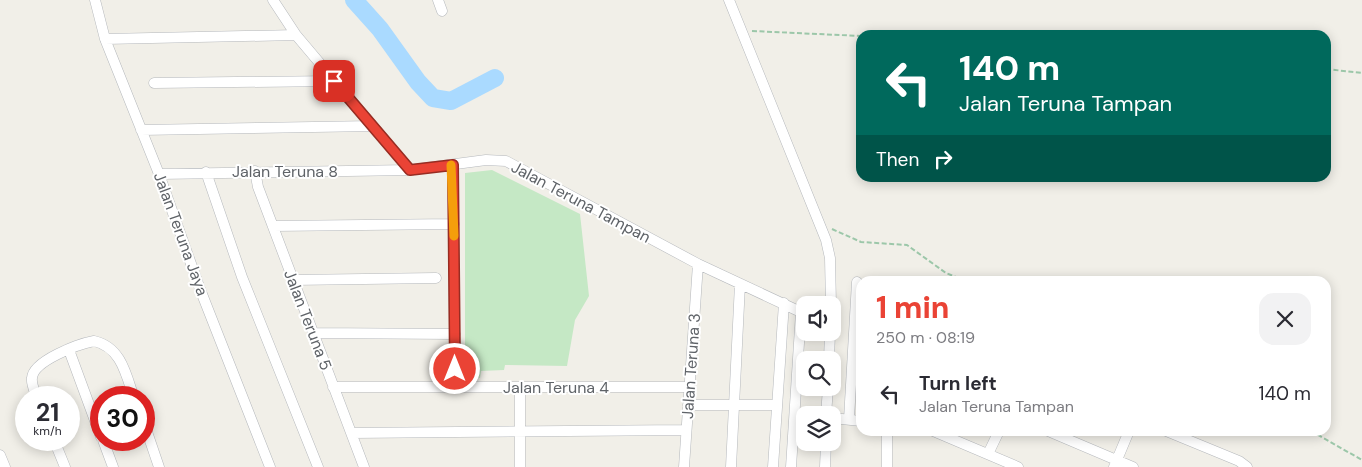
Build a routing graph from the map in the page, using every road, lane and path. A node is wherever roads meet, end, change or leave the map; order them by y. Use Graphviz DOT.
graph roads {
  1 [pos="95,0"];
  2 [pos="273,0"];
  3 [pos="438,0"];
  4 [pos="729,0"];
  5 [pos="442,11"];
  6 [pos="742,30"];
  7 [pos="296,34"];
  8 [pos="856,36"];
  9 [pos="105,39"];
  10 [pos="1331,70"];
  11 [pos="1362,73"];
  12 [pos="334,81"];
  13 [pos="154,83"];
  14 [pos="372,126"];
  15 [pos="141,130"];
  16 [pos="453,165"];
  17 [pos="410,170"];
  18 [pos="255,171"];
  19 [pos="206,172"];
  20 [pos="159,174"];
  21 [pos="820,223"];
  22 [pos="454,224"];
  23 [pos="273,226"];
  24 [pos="698,264"];
  25 [pos="954,276"];
  26 [pos="436,278"];
  27 [pos="292,280"];
  28 [pos="740,284"];
  29 [pos="831,296"];
  30 [pos="856,299"];
  31 [pos="784,303"];
  32 [pos="796,309"];
  33 [pos="313,334"];
  34 [pos="455,334"];
  35 [pos="801,341"];
  36 [pos="69,350"];
  37 [pos="34,386"];
  38 [pos="130,386"];
  39 [pos="455,386"];
  40 [pos="520,386"];
  41 [pos="334,387"];
  42 [pos="689,387"];
  43 [pos="688,405"];
  44 [pos="777,405"];
  45 [pos="90,406"];
  46 [pos="735,406"];
  47 [pos="841,419"];
  48 [pos="849,419"];
  49 [pos="856,420"];
  50 [pos="686,430"];
  51 [pos="520,432"];
  52 [pos="352,433"];
  53 [pos="887,436"];
  54 [pos="956,436"];
  55 [pos="997,436"];
  56 [pos="1058,436"];
  57 [pos="1127,436"];
  58 [pos="1178,436"];
  59 [pos="1320,436"];
  60 [pos="58,451"];
  61 [pos="107,451"];
  62 [pos="154,451"];
  63 [pos="826,451"];
  64 [pos="988,454"];
  65 [pos="0,455"];
  66 [pos="1362,460"];
  67 [pos="1115,464"];
  68 [pos="1247,466"];
  69 [pos="5,467"];
  70 [pos="65,467"];
  71 [pos="113,467"];
  72 [pos="159,467"];
  73 [pos="270,467"];
  74 [pos="318,467"];
  75 [pos="364,467"];
  76 [pos="520,467"];
  77 [pos="684,467"];
  78 [pos="730,467"];
  79 [pos="772,467"];
  80 [pos="790,467"];
  81 [pos="825,467"];
  82 [pos="888,467"];
  83 [pos="1018,467"];
  84 [pos="1133,467"];
  1 -- 9 [label="street, Jalan Teruna Jaya"];
  2 -- 7 [label="street"];
  3 -- 5 [label="street"];
  4 -- 6 [label="street"];
  6 -- 8 [label="path"];
  6 -- 21 [label="street"];
  7 -- 9 [label="street"];
  7 -- 12 [label="street"];
  9 -- 15 [label="street, Jalan Teruna Jaya"];
  10 -- 11 [label="path"];
  12 -- 13 [label="street"];
  12 -- 14 [label="street"];
  14 -- 15 [label="street"];
  14 -- 17 [label="street"];
  15 -- 20 [label="street, Jalan Teruna Jaya"];
  16 -- 17 [label="street, Jalan Teruna Tampan"];
  16 -- 22 [label="street"];
  16 -- 24 [label="street, Jalan Teruna Tampan"];
  17 -- 18 [label="street, Jalan Teruna 8"];
  18 -- 19 [label="street, Jalan Teruna 8"];
  18 -- 23 [label="street, Jalan Teruna 5"];
  19 -- 20 [label="street, Jalan Teruna 8"];
  19 -- 74 [label="street"];
  20 -- 73 [label="street, Jalan Teruna Jaya"];
  21 -- 25 [label="path"];
  21 -- 29 [label="street"];
  22 -- 23 [label="street"];
  22 -- 34 [label="street"];
  23 -- 27 [label="street, Jalan Teruna 5"];
  24 -- 28 [label="street, Jalan Teruna Tampan"];
  24 -- 42 [label="street, Jalan Teruna 3"];
  26 -- 27 [label="street"];
  27 -- 33 [label="street, Jalan Teruna 5"];
  28 -- 31 [label="street, Jalan Teruna Tampan"];
  28 -- 46 [label="street"];
  30 -- 48 [label="street"];
  31 -- 32 [label="street, Jalan Teruna Tampan"];
  31 -- 44 [label="street"];
  33 -- 34 [label="street"];
  33 -- 41 [label="street, Jalan Teruna 5"];
  34 -- 39 [label="street"];
  35 -- 80 [label="street"];
  36 -- 37 [label="street"];
  36 -- 38 [label="street"];
  36 -- 45 [label="street"];
  39 -- 40 [label="street, Jalan Teruna 4"];
  39 -- 41 [label="street, Jalan Teruna 4"];
  40 -- 42 [label="street, Jalan Teruna 4"];
  40 -- 51 [label="street"];
  41 -- 52 [label="street, Jalan Teruna 5"];
  42 -- 43 [label="street, Jalan Teruna 3"];
  43 -- 46 [label="street"];
  43 -- 50 [label="street, Jalan Teruna 3"];
  44 -- 46 [label="street"];
  44 -- 79 [label="street"];
  46 -- 78 [label="street"];
  47 -- 48 [label="street"];
  48 -- 49 [label="street"];
  50 -- 51 [label="street"];
  50 -- 77 [label="street, Jalan Teruna 3"];
  51 -- 52 [label="street"];
  51 -- 76 [label="street"];
  52 -- 75 [label="street, Jalan Teruna 5"];
  53 -- 82 [label="street"];
  54 -- 64 [label="street"];
  55 -- 64 [label="street"];
  56 -- 67 [label="street"];
  57 -- 67 [label="street"];
  58 -- 68 [label="street"];
  59 -- 66 [label="path"];
  60 -- 70 [label="street"];
  61 -- 71 [label="street"];
  62 -- 72 [label="street"];
  63 -- 81 [label="street"];
  64 -- 83 [label="street"];
  65 -- 69 [label="street"];
  67 -- 84 [label="street"];
}
